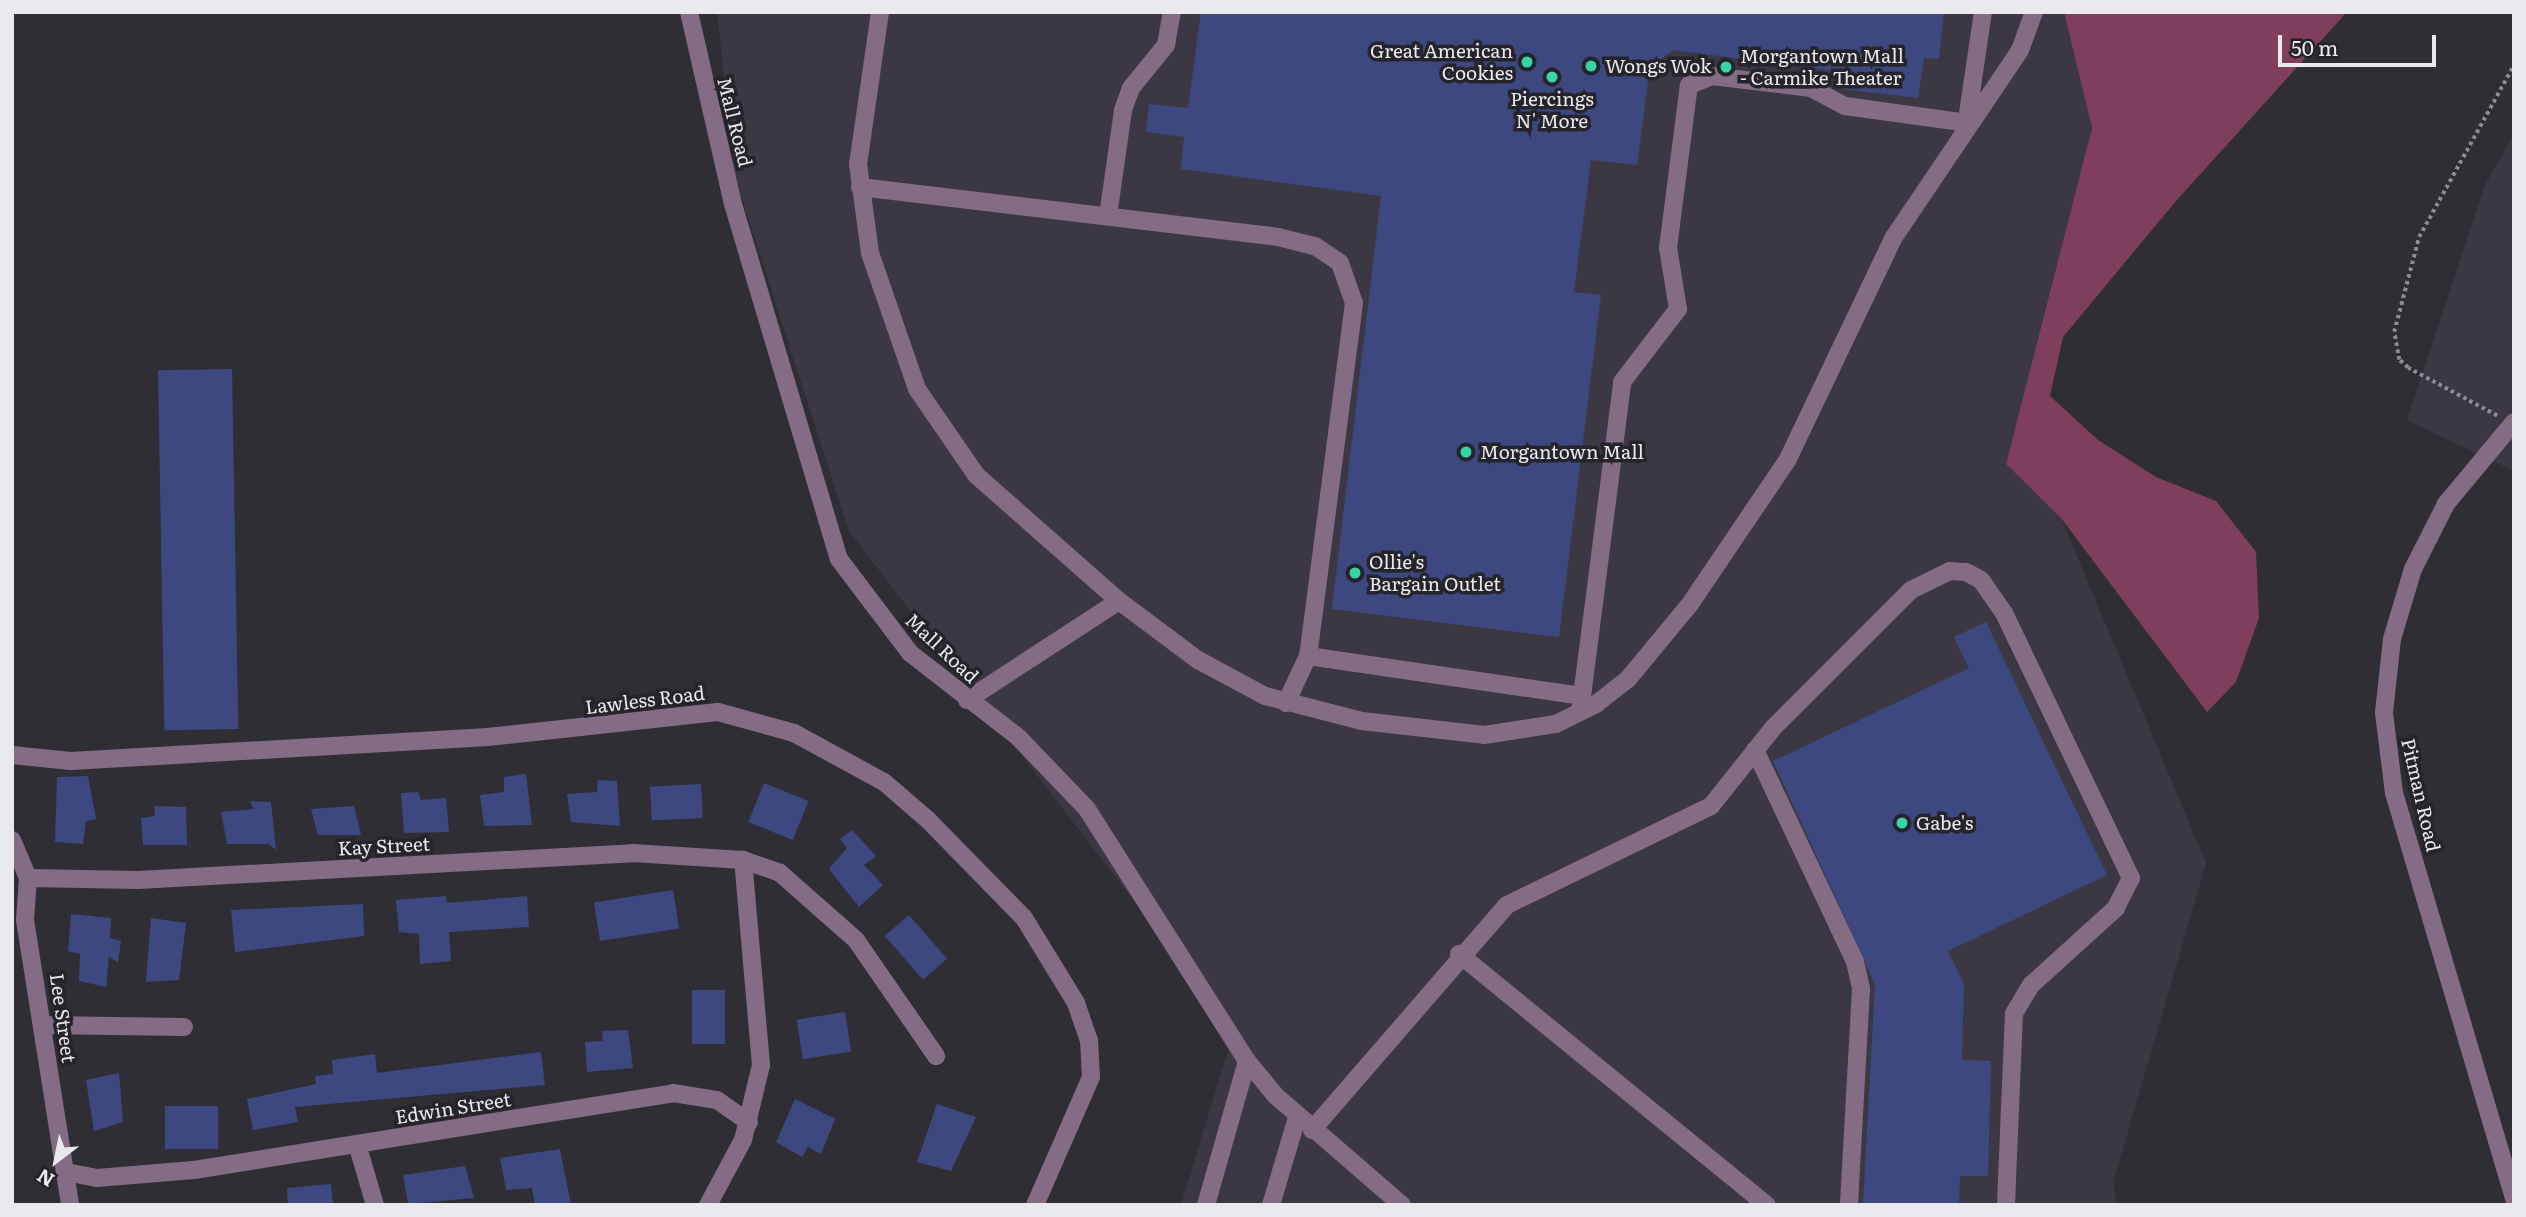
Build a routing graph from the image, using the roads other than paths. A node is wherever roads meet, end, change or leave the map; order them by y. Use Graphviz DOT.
graph roads {
  1 [pos="689,12"];
  2 [pos="880,12"];
  3 [pos="1172,12"];
  4 [pos="1983,12"];
  5 [pos="2034,12"];
  6 [pos="1966,123"];
  7 [pos="860,187"];
  8 [pos="1108,216"];
  9 [pos="2512,424"];
  10 [pos="1119,601"];
  11 [pos="1308,656"];
  12 [pos="967,700"];
  13 [pos="1286,703"];
  14 [pos="1580,704"];
  15 [pos="1755,750"];
  16 [pos="12,755"];
  17 [pos="12,840"];
  18 [pos="743,860"];
  19 [pos="28,878"];
  20 [pos="19,921"];
  21 [pos="1459,954"];
  22 [pos="43,1025"];
  23 [pos="184,1027"];
  24 [pos="936,1056"];
  25 [pos="1247,1061"];
  26 [pos="1297,1118"];
  27 [pos="749,1122"];
  28 [pos="1312,1130"];
  29 [pos="357,1144"];
  30 [pos="66,1172"];
  31 [pos="2514,1199"];
  32 [pos="70,1205"];
  33 [pos="375,1205"];
  34 [pos="708,1205"];
  35 [pos="1035,1205"];
  36 [pos="1206,1205"];
  37 [pos="1270,1205"];
  38 [pos="1402,1205"];
  39 [pos="1767,1205"];
  40 [pos="1849,1205"];
  41 [pos="2006,1205"];
  1 -- 12 [label="street, Mall Road"];
  2 -- 7 [label="street"];
  3 -- 8 [label="street"];
  4 -- 6 [label="street"];
  5 -- 6 [label="street"];
  6 -- 14 [label="street"];
  6 -- 14 [label="street"];
  7 -- 8 [label="street"];
  7 -- 10 [label="street"];
  8 -- 11 [label="street"];
  9 -- 31 [label="street, Pitman Road"];
  10 -- 12 [label="street"];
  10 -- 13 [label="street"];
  11 -- 13 [label="street"];
  11 -- 14 [label="street"];
  12 -- 25 [label="street, Mall Road"];
  13 -- 14 [label="street"];
  15 -- 21 [label="street"];
  15 -- 40 [label="street"];
  15 -- 41 [label="street"];
  16 -- 35 [label="street, Lawless Road"];
  17 -- 19 [label="street, Lee Street"];
  18 -- 19 [label="street, Kay Street"];
  18 -- 24 [label="street, Kay Street"];
  18 -- 27 [label="street"];
  19 -- 20 [label="street, Lee Street"];
  20 -- 22 [label="street, Lee Street"];
  21 -- 28 [label="street"];
  21 -- 39 [label="street"];
  22 -- 23 [label="street"];
  22 -- 30 [label="street, Lee Street"];
  25 -- 26 [label="street, Mall Road"];
  25 -- 36 [label="street"];
  26 -- 28 [label="street, Mall Road"];
  26 -- 37 [label="street"];
  27 -- 29 [label="street, Edwin Street"];
  27 -- 34 [label="street"];
  28 -- 38 [label="street, Mall Road"];
  29 -- 30 [label="street, Edwin Street"];
  29 -- 33 [label="street"];
  30 -- 32 [label="street, Lee Street"];
}
